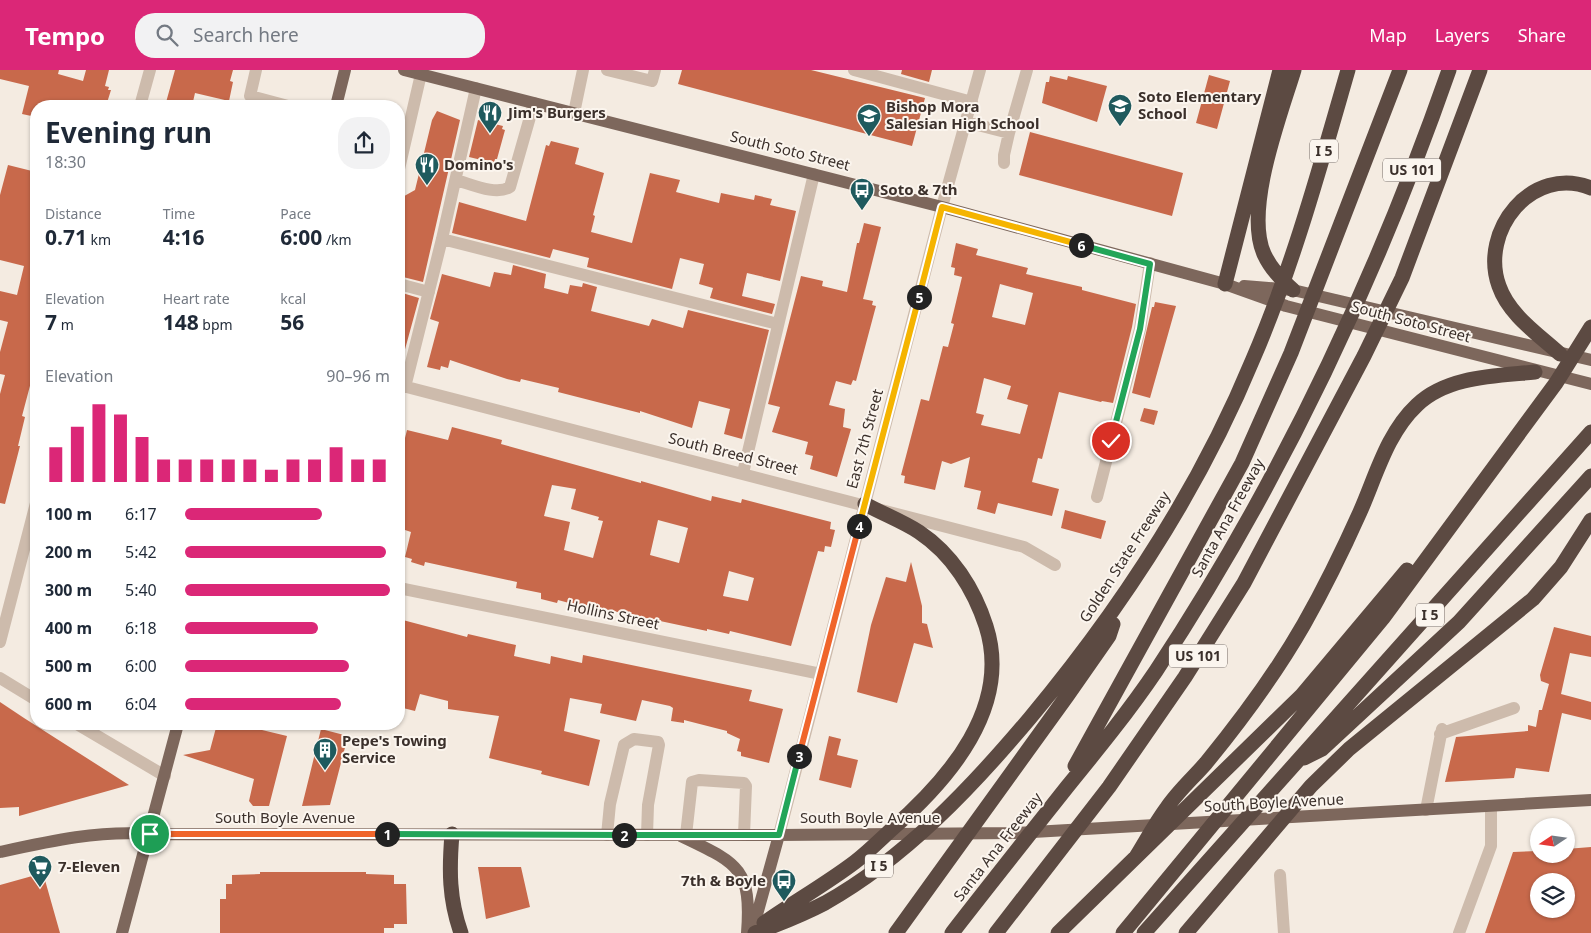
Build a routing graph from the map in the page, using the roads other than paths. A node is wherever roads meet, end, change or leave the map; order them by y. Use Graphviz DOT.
graph roads {
  1 [pos="150,70"];
  2 [pos="256,70"];
  3 [pos="346,70"];
  4 [pos="404,70"];
  5 [pos="583,70"];
  6 [pos="607,70"];
  7 [pos="854,70"];
  8 [pos="980,70"];
  9 [pos="1027,70"];
  10 [pos="1280,70"];
  11 [pos="1294,70"];
  12 [pos="1348,70"];
  13 [pos="1400,70"];
  14 [pos="1408,70"];
  15 [pos="1449,70"];
  16 [pos="1480,70"];
  17 [pos="427,74"];
  18 [pos="653,76"];
  19 [pos="476,88"];
  20 [pos="142,100"];
  21 [pos="265,100"];
  22 [pos="338,100"];
  23 [pos="972,102"];
  24 [pos="534,103"];
  25 [pos="574,113"];
  26 [pos="966,122"];
  27 [pos="1009,133"];
  28 [pos="405,148"];
  29 [pos="1004,163"];
  30 [pos="814,174"];
  31 [pos="456,180"];
  32 [pos="1591,188"];
  33 [pos="942,207"];
  34 [pos="442,239"];
  35 [pos="1331,248"];
  36 [pos="1150,264"];
  37 [pos="1225,284"];
  38 [pos="405,286"];
  39 [pos="1293,290"];
  40 [pos="429,292"];
  41 [pos="778,324"];
  42 [pos="1591,327"];
  43 [pos="1560,354"];
  44 [pos="1591,360"];
  45 [pos="1535,372"];
  46 [pos="405,376"];
  47 [pos="1591,384"];
  48 [pos="405,387"];
  49 [pos="1591,432"];
  50 [pos="1499,460"];
  51 [pos="742,473"];
  52 [pos="1591,476"];
  53 [pos="1097,497"];
  54 [pos="865,504"];
  55 [pos="1591,520"];
  56 [pos="30,526"];
  57 [pos="1055,565"];
  58 [pos="405,589"];
  59 [pos="1118,604"];
  60 [pos="0,642"];
  61 [pos="820,674"];
  62 [pos="0,678"];
  63 [pos="30,696"];
  64 [pos="1514,708"];
  65 [pos="87,730"];
  66 [pos="176,730"];
  67 [pos="1296,762"];
  68 [pos="165,776"];
  69 [pos="1591,800"];
  70 [pos="1055,802"];
  71 [pos="1491,806"];
  72 [pos="1426,810"];
  73 [pos="150,834"];
  74 [pos="452,834"];
  75 [pos="607,835"];
  76 [pos="647,835"];
  77 [pos="683,835"];
  78 [pos="744,835"];
  79 [pos="779,835"];
  80 [pos="0,852"];
  81 [pos="1136,857"];
  82 [pos="1280,876"];
  83 [pos="755,902"];
  84 [pos="122,933"];
  85 [pos="462,933"];
  86 [pos="751,933"];
  87 [pos="896,933"];
  88 [pos="952,933"];
  89 [pos="996,933"];
  90 [pos="1058,933"];
  91 [pos="1123,933"];
  92 [pos="1144,933"];
  93 [pos="1186,933"];
  94 [pos="1284,933"];
  95 [pos="1459,933"];
  1 -- 20 [label="street"];
  2 -- 21 [label="street"];
  3 -- 22 [label="main road"];
  4 -- 17 [label="main road, South Soto Street"];
  5 -- 25 [label="street"];
  6 -- 18 [label="street"];
  7 -- 23 [label="street"];
  8 -- 23 [label="street, East 7th Street"];
  9 -- 27 [label="street"];
  10 -- 37 [label="highway"];
  11 -- 39 [label="highway"];
  12 -- 59 [label="highway, Golden State Freeway / I 5"];
  13 -- 35 [label="highway"];
  14 -- 35 [label="highway"];
  15 -- 70 [label="highway, Santa Ana Freeway / US 101"];
  16 -- 89 [label="highway, US 101"];
  17 -- 19 [label="main road, South Soto Street"];
  17 -- 28 [label="street"];
  19 -- 24 [label="main road, South Soto Street"];
  19 -- 31 [label="street"];
  23 -- 26 [label="street, East 7th Street"];
  24 -- 25 [label="main road, South Soto Street"];
  24 -- 31 [label="street"];
  25 -- 30 [label="main road, South Soto Street"];
  26 -- 27 [label="street"];
  26 -- 33 [label="street, East 7th Street"];
  27 -- 29 [label="street"];
  30 -- 33 [label="main road, South Soto Street"];
  30 -- 41 [label="street"];
  31 -- 34 [label="street"];
  32 -- 43 [label="highway"];
  33 -- 36 [label="main road, South Soto Street"];
  33 -- 54 [label="street, East 7th Street"];
  34 -- 40 [label="street"];
  34 -- 41 [label="street"];
  35 -- 70 [label="highway"];
  36 -- 37 [label="main road, South Soto Street"];
  36 -- 53 [label="street"];
  37 -- 39 [label="main road, South Soto Street"];
  37 -- 45 [label="main road, South Soto Street"];
  38 -- 40 [label="street"];
  39 -- 43 [label="main road, South Soto Street"];
  40 -- 46 [label="street"];
  41 -- 51 [label="street"];
  42 -- 50 [label="highway"];
  43 -- 44 [label="main road, South Soto Street"];
  45 -- 47 [label="main road, South Soto Street"];
  45 -- 81 [label="highway"];
  48 -- 51 [label="street, South Breed Street"];
  49 -- 67 [label="highway, I 5"];
  50 -- 81 [label="highway"];
  50 -- 91 [label="highway"];
  51 -- 54 [label="street, South Breed Street"];
  52 -- 67 [label="highway"];
  54 -- 57 [label="street, South Breed Street"];
  54 -- 61 [label="street, East 7th Street"];
  54 -- 86 [label="highway"];
  55 -- 93 [label="highway"];
  56 -- 60 [label="street"];
  58 -- 61 [label="street, Hollins Street"];
  59 -- 86 [label="highway, Golden State Freeway / I 5"];
  59 -- 87 [label="highway"];
  61 -- 79 [label="street, East 7th Street"];
  62 -- 63 [label="street"];
  64 -- 72 [label="street"];
  65 -- 68 [label="street"];
  66 -- 68 [label="main road"];
  67 -- 92 [label="highway, I 5"];
  68 -- 73 [label="main road"];
  69 -- 71 [label="main road, South Boyle Avenue"];
  70 -- 88 [label="highway, Santa Ana Freeway / US 101"];
  71 -- 72 [label="main road, South Boyle Avenue"];
  71 -- 95 [label="street"];
  72 -- 79 [label="main road, South Boyle Avenue"];
  73 -- 74 [label="main road, South Boyle Avenue"];
  73 -- 80 [label="main road, South Boyle Avenue"];
  73 -- 84 [label="main road"];
  74 -- 75 [label="main road, South Boyle Avenue"];
  74 -- 85 [label="highway"];
  75 -- 76 [label="main road, South Boyle Avenue"];
  75 -- 76 [label="street"];
  76 -- 77 [label="main road, South Boyle Avenue"];
  77 -- 78 [label="main road, South Boyle Avenue"];
  77 -- 78 [label="street"];
  77 -- 83 [label="main road"];
  78 -- 79 [label="main road, South Boyle Avenue"];
  79 -- 83 [label="main road, East 7th Street"];
  81 -- 90 [label="highway"];
  82 -- 94 [label="street"];
  83 -- 86 [label="main road"];
}
